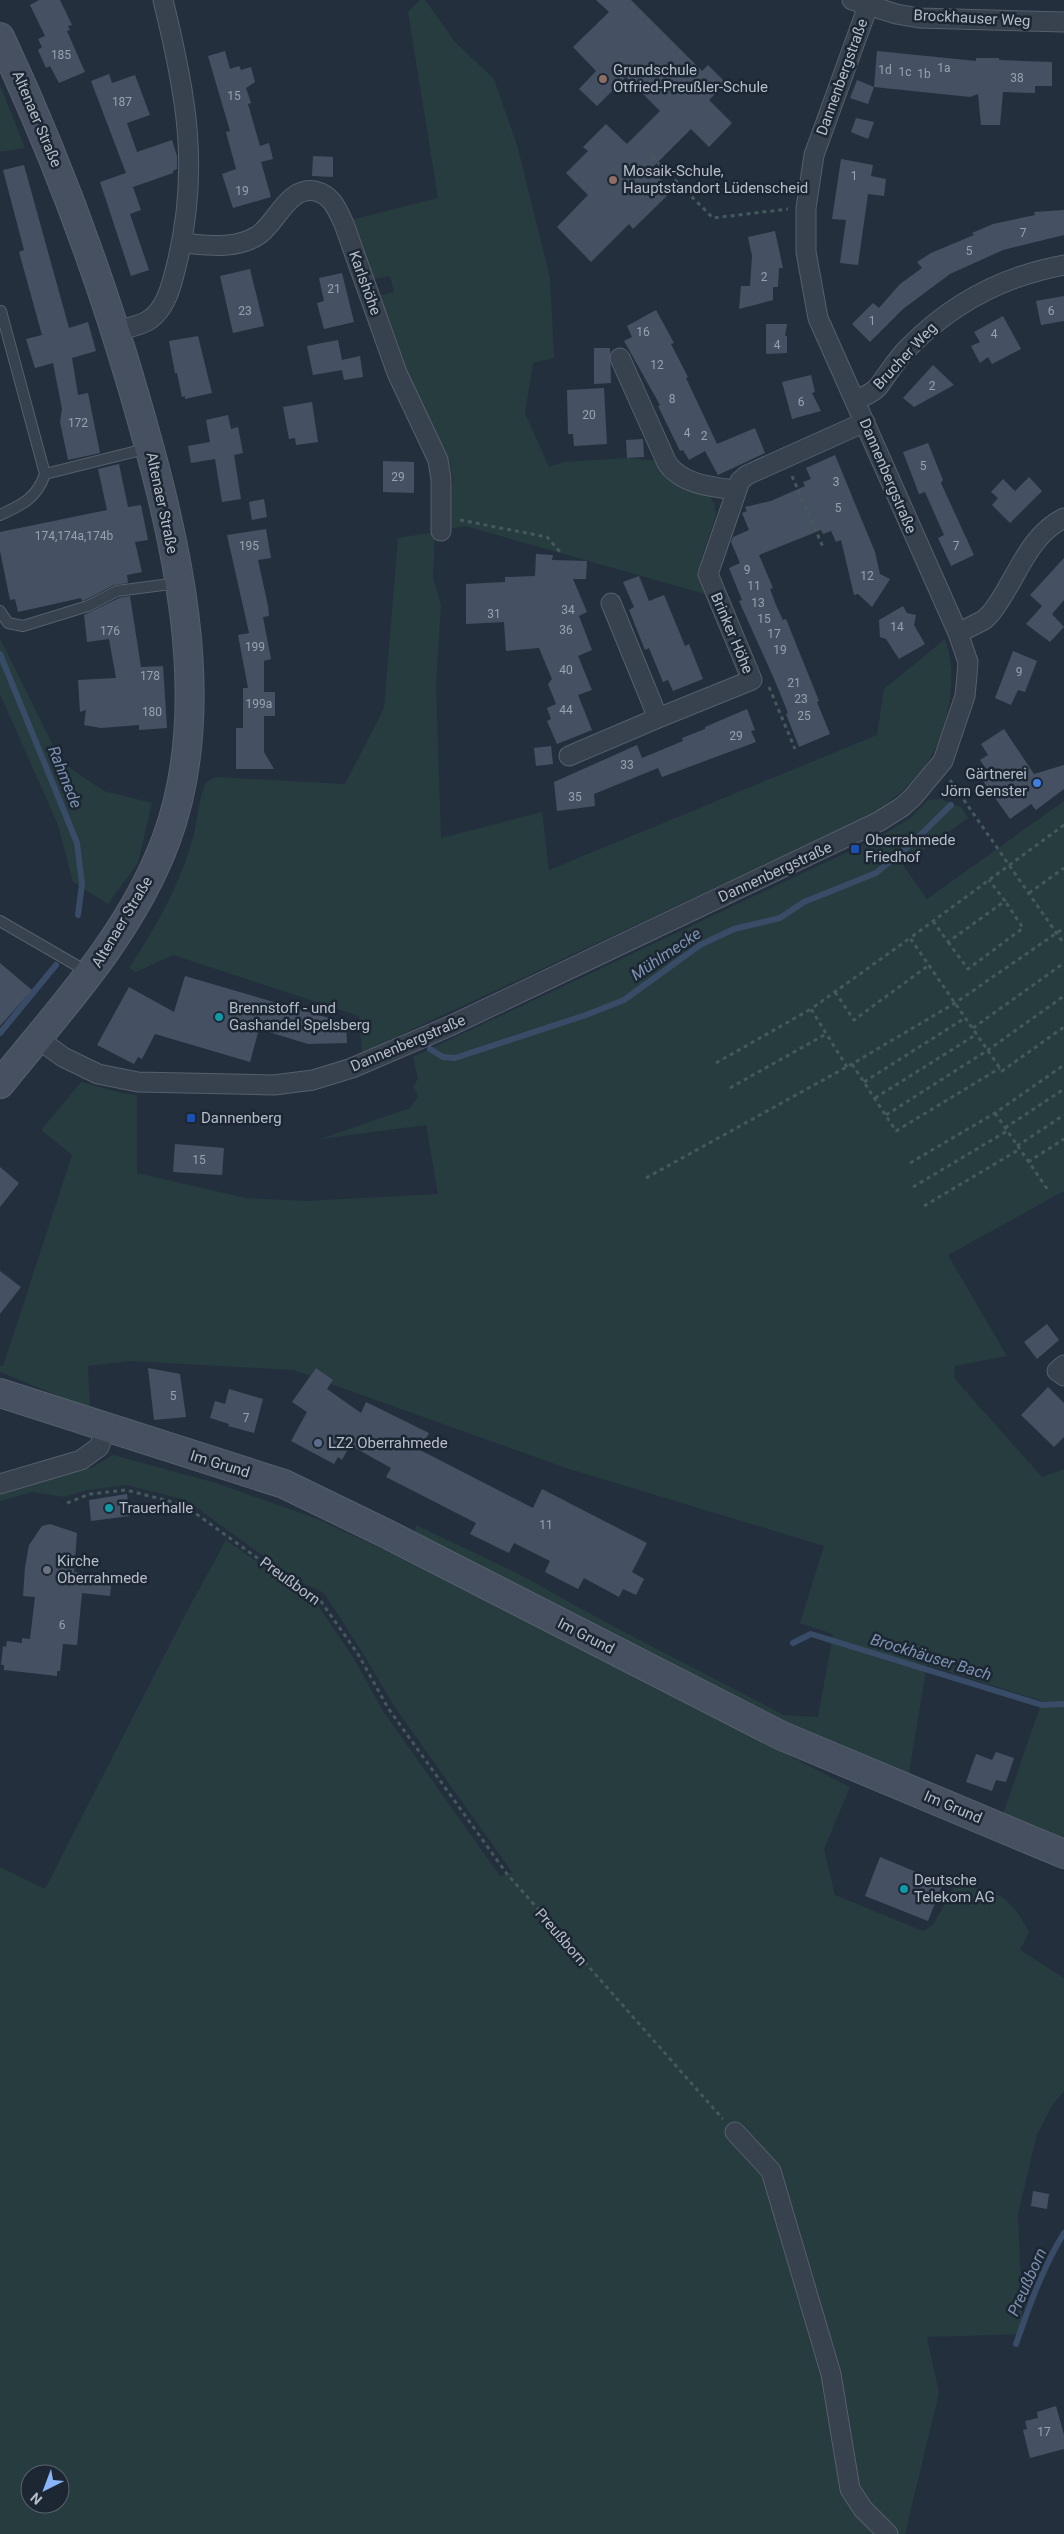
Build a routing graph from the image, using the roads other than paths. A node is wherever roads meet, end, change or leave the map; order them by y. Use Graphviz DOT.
graph roads {
  1 [pos="163,0"];
  2 [pos="860,3"];
  3 [pos="1064,22"];
  4 [pos="0,37"];
  5 [pos="182,244"];
  6 [pos="1064,265"];
  7 [pos="1,311"];
  8 [pos="116,331"];
  9 [pos="620,358"];
  10 [pos="855,401"];
  11 [pos="865,422"];
  12 [pos="150,448"];
  13 [pos="46,474"];
  14 [pos="736,490"];
  15 [pos="0,515"];
  16 [pos="1064,518"];
  17 [pos="442,523"];
  18 [pos="179,582"];
  19 [pos="611,603"];
  20 [pos="0,611"];
  21 [pos="958,633"];
  22 [pos="658,718"];
  23 [pos="569,756"];
  24 [pos="0,920"];
  25 [pos="91,973"];
  26 [pos="36,1038"];
  27 [pos="0,1084"];
  28 [pos="1064,1364"];
  29 [pos="1064,1376"];
  30 [pos="0,1393"];
  31 [pos="106,1429"];
  32 [pos="0,1484"];
  33 [pos="1064,1854"];
  34 [pos="735,2132"];
  35 [pos="888,2534"];
  1 -- 5 [label="street"];
  2 -- 3 [label="street, Brockhauser Weg"];
  2 -- 10 [label="street, Dannenbergstraße"];
  4 -- 8 [label="main road, Altenaer Straße"];
  5 -- 8 [label="street"];
  5 -- 17 [label="street, Karlshöhe"];
  6 -- 10 [label="street, Brucher Weg"];
  7 -- 13 [label="lane"];
  8 -- 12 [label="main road, Altenaer Straße"];
  9 -- 14 [label="street"];
  10 -- 11 [label="street, Dannenbergstraße"];
  11 -- 14 [label="street, Brinker Höhe"];
  11 -- 21 [label="street, Dannenbergstraße"];
  12 -- 13 [label="lane"];
  12 -- 18 [label="main road, Altenaer Straße"];
  13 -- 15 [label="lane"];
  14 -- 22 [label="street, Brinker Höhe"];
  16 -- 21 [label="street"];
  18 -- 20 [label="lane"];
  18 -- 25 [label="main road, Altenaer Straße"];
  19 -- 22 [label="street"];
  21 -- 26 [label="street, Dannenbergstraße"];
  22 -- 23 [label="street, Brinker Höhe"];
  24 -- 25 [label="lane, Altenaer Straße"];
  25 -- 26 [label="main road, Altenaer Straße"];
  26 -- 27 [label="main road, Altenaer Straße"];
  28 -- 29 [label="street"];
  30 -- 31 [label="main road, Im Grund"];
  31 -- 32 [label="street"];
  31 -- 33 [label="main road, Im Grund"];
  34 -- 35 [label="street"];
}
